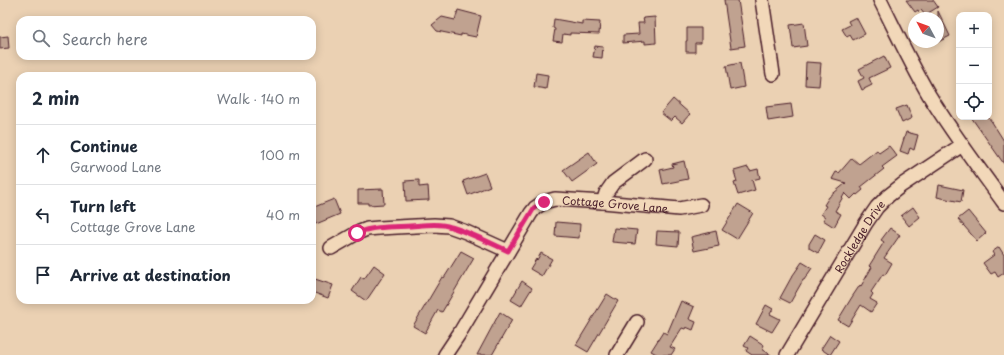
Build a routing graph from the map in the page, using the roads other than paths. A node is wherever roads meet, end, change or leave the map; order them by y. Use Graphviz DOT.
graph roads {
  1 [pos="762,0"];
  2 [pos="880,0"];
  3 [pos="773,74"];
  4 [pos="962,145"];
  5 [pos="645,159"];
  6 [pos="603,202"];
  7 [pos="1004,203"];
  8 [pos="701,205"];
  9 [pos="331,248"];
  10 [pos="508,251"];
  11 [pos="637,322"];
  12 [pos="445,355"];
  13 [pos="617,355"];
  14 [pos="787,355"];
  1 -- 3 [label="street"];
  2 -- 4 [label="street"];
  4 -- 7 [label="street"];
  4 -- 14 [label="street, Rockledge Drive"];
  5 -- 6 [label="street"];
  6 -- 8 [label="street, Cottage Grove Lane"];
  6 -- 10 [label="street, Cottage Grove Lane"];
  9 -- 10 [label="street"];
  10 -- 12 [label="street, Cottage Grove Lane"];
  11 -- 13 [label="street"];
}
